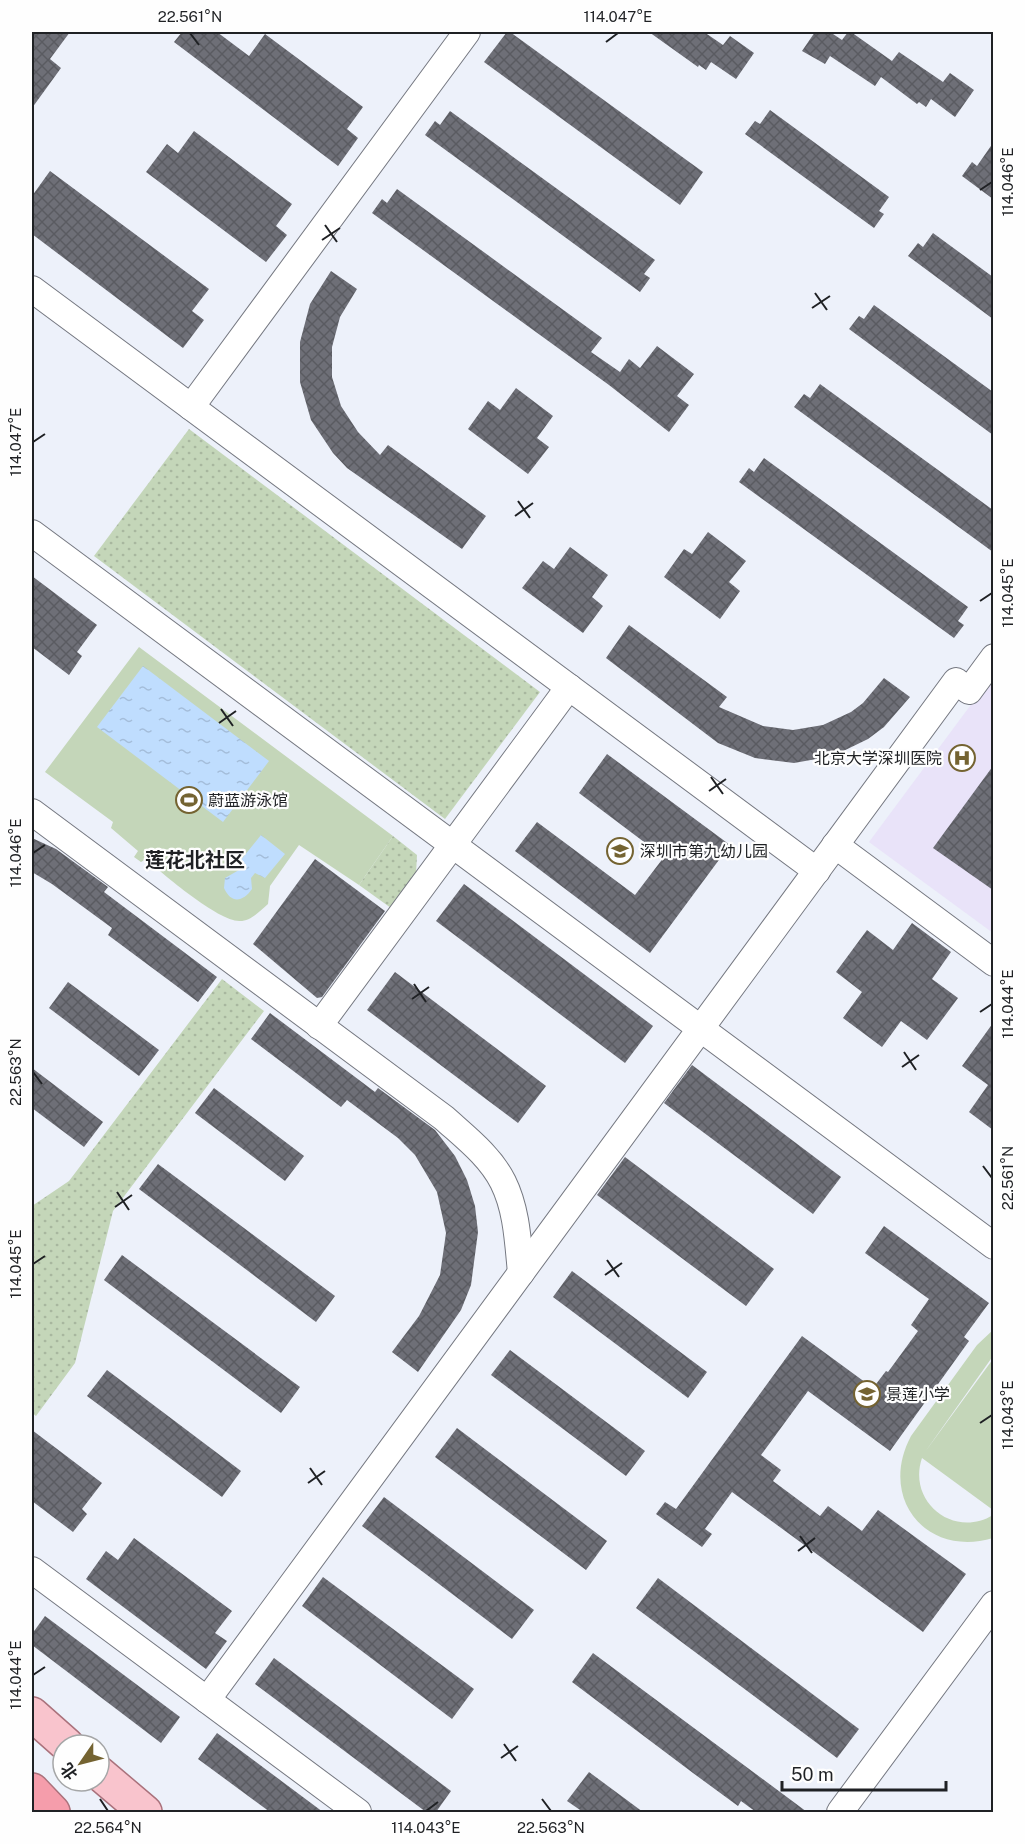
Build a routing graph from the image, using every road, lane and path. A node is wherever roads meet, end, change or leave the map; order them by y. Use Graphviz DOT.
graph roads {
  1 [pos="467,32"];
  2 [pos="32,289"];
  3 [pos="191,407"];
  4 [pos="32,533"];
  5 [pos="993,657"];
  6 [pos="569,687"];
  7 [pos="32,812"];
  8 [pos="452,845"];
  9 [pos="835,845"];
  10 [pos="817,871"];
  11 [pos="993,963"];
  12 [pos="319,1026"];
  13 [pos="700,1029"];
  14 [pos="993,1246"];
  15 [pos="521,1273"];
  16 [pos="32,1570"];
  17 [pos="993,1604"];
  18 [pos="207,1700"];
  19 [pos="32,1714"];
  20 [pos="53,1733"];
  21 [pos="111,1783"];
  22 [pos="32,1790"];
  23 [pos="53,1812"];
  24 [pos="145,1812"];
  25 [pos="358,1812"];
  26 [pos="840,1812"];
  1 -- 3 [label="street"];
  2 -- 3 [label="street"];
  3 -- 6 [label="street"];
  4 -- 8 [label="street"];
  5 -- 9 [label="street"];
  6 -- 8 [label="street"];
  6 -- 10 [label="street"];
  7 -- 12 [label="street"];
  8 -- 12 [label="street"];
  8 -- 13 [label="street"];
  9 -- 10 [label="street"];
  9 -- 11 [label="street"];
  10 -- 13 [label="street"];
  12 -- 15 [label="street"];
  13 -- 14 [label="street"];
  13 -- 15 [label="street"];
  15 -- 18 [label="street"];
  16 -- 18 [label="street"];
  17 -- 26 [label="street"];
  18 -- 25 [label="street"];
  19 -- 20 [label="main road"];
  21 -- 24 [label="main road"];
  22 -- 23 [label="highway"];
}
